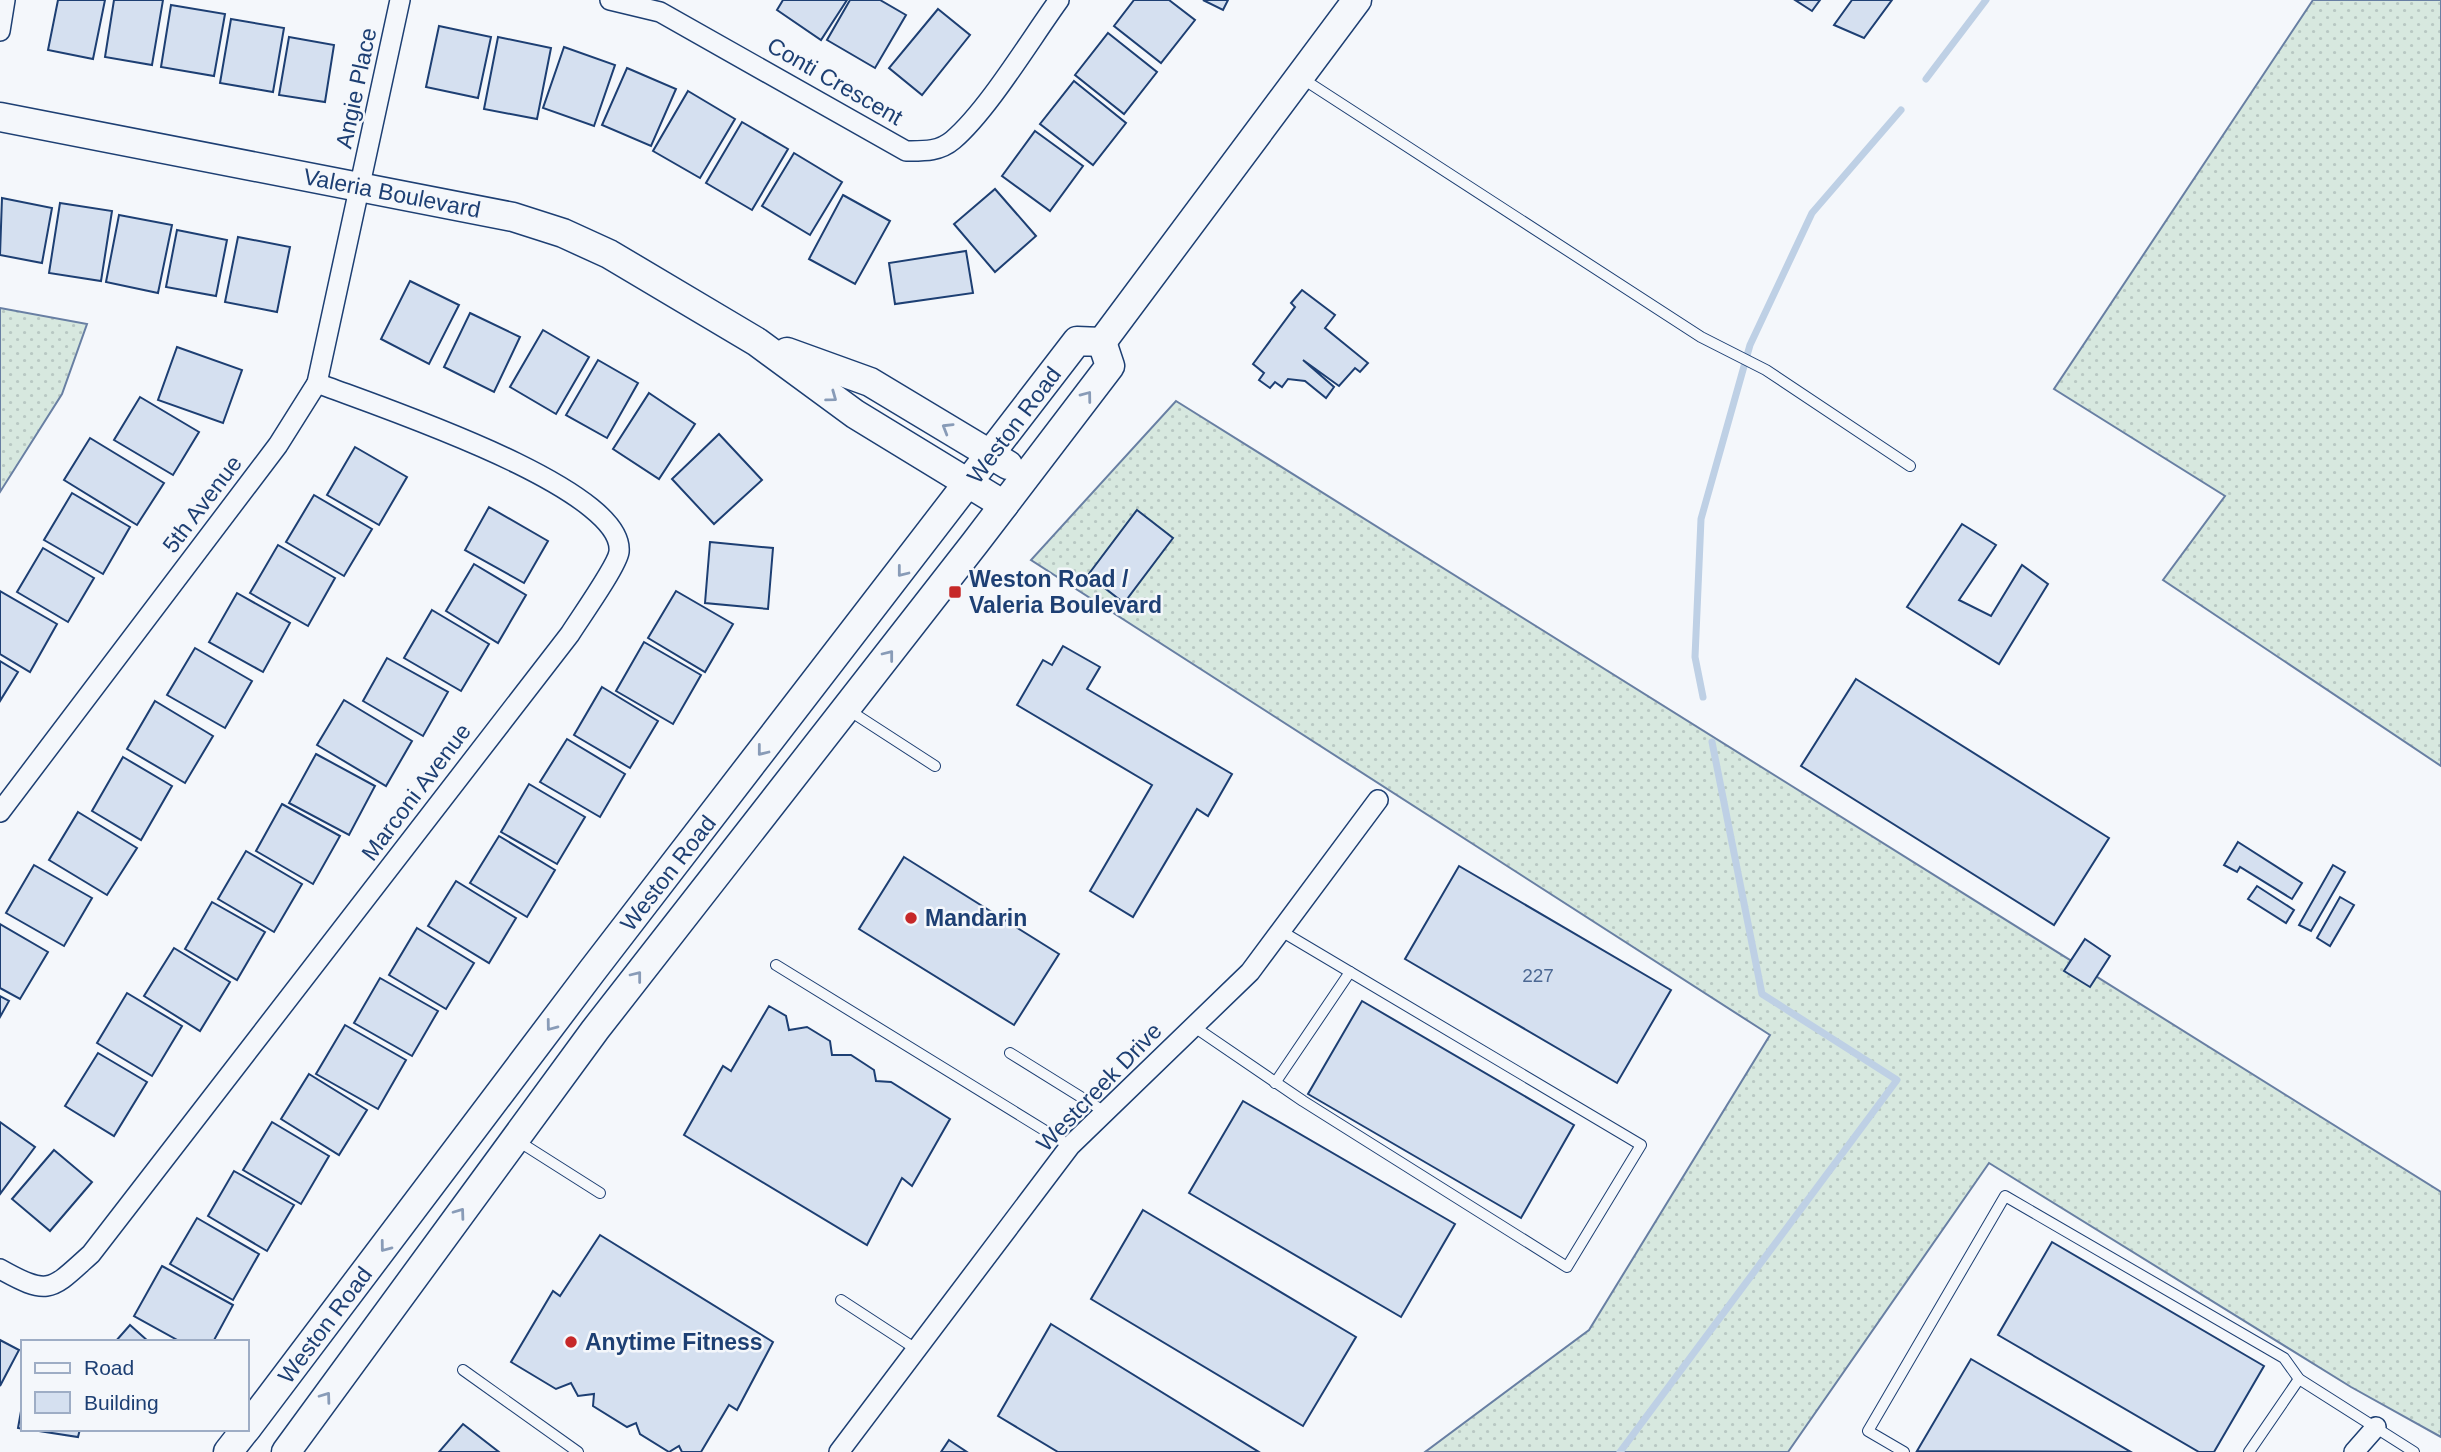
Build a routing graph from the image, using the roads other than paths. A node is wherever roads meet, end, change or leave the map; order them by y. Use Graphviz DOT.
graph roads {
  1 [pos="5,0"];
  2 [pos="400,0"];
  3 [pos="610,0"];
  4 [pos="1059,0"];
  5 [pos="1357,0"];
  6 [pos="0,31"];
  7 [pos="1299,77"];
  8 [pos="0,117"];
  9 [pos="360,187"];
  10 [pos="758,342"];
  11 [pos="1101,342"];
  12 [pos="317,383"];
  13 [pos="992,455"];
  14 [pos="1910,466"];
  15 [pos="1027,476"];
  16 [pos="970,483"];
  17 [pos="1004,505"];
  18 [pos="847,709"];
  19 [pos="935,766"];
  20 [pos="1378,800"];
  21 [pos="0,812"];
  22 [pos="1281,931"];
  23 [pos="776,965"];
  24 [pos="1350,972"];
  25 [pos="1193,1026"];
  26 [pos="1010,1052"];
  27 [pos="1275,1083"];
  28 [pos="1105,1112"];
  29 [pos="515,1139"];
  30 [pos="1070,1146"];
  31 [pos="600,1193"];
  32 [pos="0,1269"];
  33 [pos="841,1300"];
  34 [pos="916,1349"];
  35 [pos="463,1370"];
  36 [pos="2299,1379"];
  37 [pos="248,1425"];
  38 [pos="2376,1427"];
  39 [pos="244,1431"];
  40 [pos="228,1452"];
  41 [pos="286,1452"];
  42 [pos="578,1452"];
  43 [pos="839,1452"];
  44 [pos="1904,1452"];
  45 [pos="2249,1452"];
  46 [pos="2354,1452"];
  47 [pos="2414,1452"];
  1 -- 6 [label="street"];
  2 -- 9 [label="street, Angie Place"];
  3 -- 4 [label="street, Conti Crescent"];
  5 -- 7 [label="main road"];
  7 -- 11 [label="main road"];
  7 -- 14 [label="lane"];
  8 -- 9 [label="main road, Valeria Boulevard"];
  9 -- 10 [label="main road, Valeria Boulevard"];
  9 -- 12 [label="street, 5th Avenue"];
  13 -- 10 [label="main road, Valeria Boulevard, one-way"];
  10 -- 16 [label="main road, Valeria Boulevard, one-way"];
  11 -- 13 [label="main road, Weston Road"];
  15 -- 11 [label="main road, Weston Road, one-way"];
  12 -- 21 [label="street, 5th Avenue"];
  12 -- 32 [label="street, Marconi Avenue"];
  13 -- 15 [label="main road, Valeria Boulevard"];
  13 -- 16 [label="main road, Weston Road"];
  15 -- 17 [label="main road, Weston Road"];
  16 -- 17 [label="main road, Valeria Boulevard"];
  16 -- 37 [label="main road, Weston Road, one-way"];
  18 -- 17 [label="main road, Weston Road, one-way"];
  18 -- 19 [label="lane"];
  29 -- 18 [label="main road, Weston Road, one-way"];
  20 -- 22 [label="street, Westcreek Drive"];
  22 -- 24 [label="lane"];
  22 -- 25 [label="street, Westcreek Drive"];
  23 -- 30 [label="lane"];
  24 -- 27 [label="lane"];
  24 -- 27 [label="lane"];
  25 -- 27 [label="lane"];
  25 -- 28 [label="street, Westcreek Drive"];
  26 -- 28 [label="lane"];
  28 -- 30 [label="street, Westcreek Drive"];
  29 -- 31 [label="lane"];
  41 -- 29 [label="main road, Weston Road, one-way"];
  30 -- 34 [label="street, Westcreek Drive"];
  33 -- 34 [label="lane"];
  34 -- 43 [label="street, Westcreek Drive"];
  35 -- 42 [label="lane"];
  36 -- 38 [label="lane"];
  36 -- 44 [label="lane"];
  36 -- 45 [label="lane"];
  38 -- 46 [label="street"];
  38 -- 47 [label="lane"];
  39 -- 40 [label="main road, Weston Road"];
}
